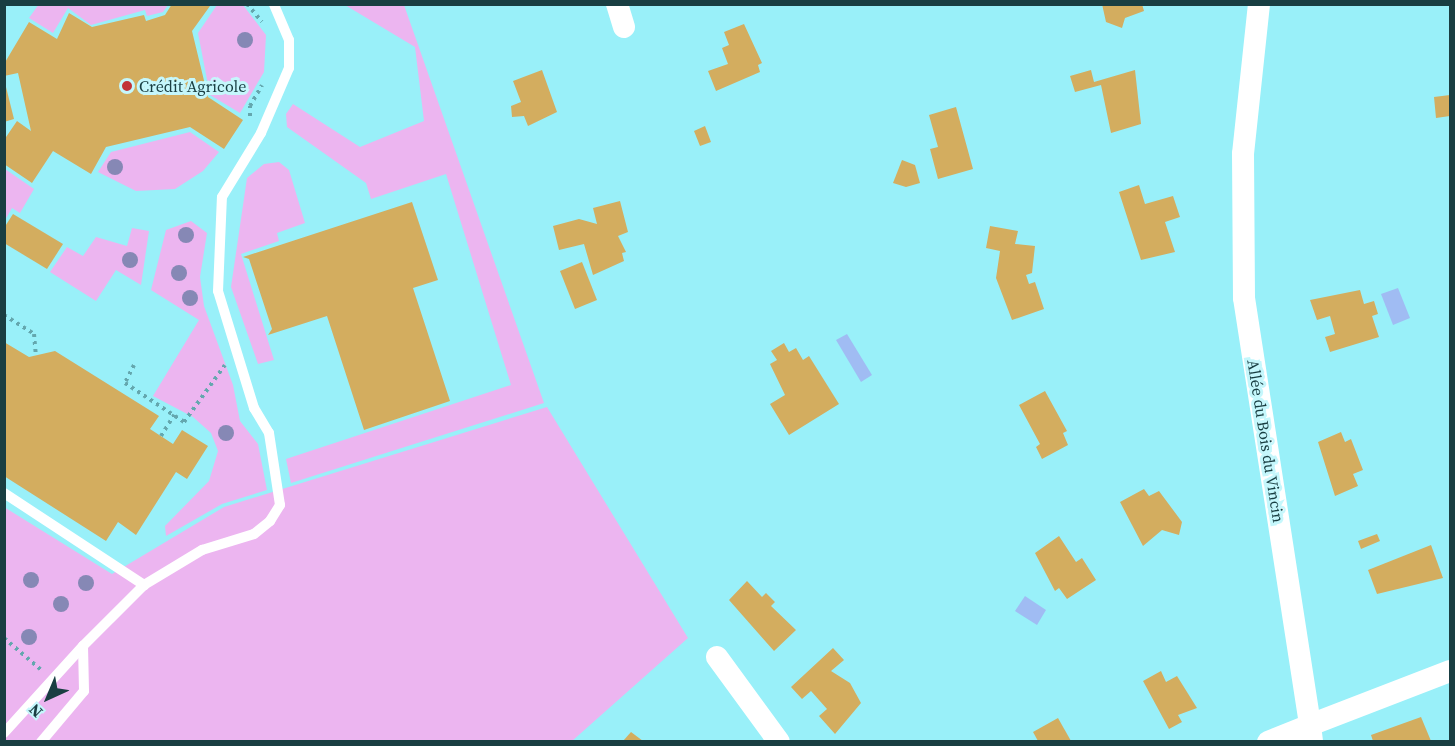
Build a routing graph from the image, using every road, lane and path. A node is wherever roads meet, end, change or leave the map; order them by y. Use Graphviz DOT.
graph roads {
  1 [pos="273,4"];
  2 [pos="617,4"];
  3 [pos="1259,4"];
  4 [pos="624,27"];
  5 [pos="4,315"];
  6 [pos="36,356"];
  7 [pos="174,415"];
  8 [pos="161,436"];
  9 [pos="4,493"];
  10 [pos="144,585"];
  11 [pos="4,638"];
  12 [pos="83,646"];
  13 [pos="717,657"];
  14 [pos="1450,671"];
  15 [pos="50,678"];
  16 [pos="4,733"];
  17 [pos="1311,733"];
  18 [pos="41,741"];
  19 [pos="779,741"];
  20 [pos="1268,741"];
  1 -- 10 [label="lane"];
  2 -- 4 [label="street"];
  3 -- 17 [label="street, Allée du Bois du Vincin"];
  5 -- 6 [label="path"];
  7 -- 8 [label="path"];
  9 -- 10 [label="lane"];
  10 -- 12 [label="lane"];
  11 -- 15 [label="path"];
  12 -- 15 [label="lane"];
  12 -- 18 [label="lane"];
  13 -- 19 [label="street"];
  14 -- 17 [label="street"];
  15 -- 16 [label="lane"];
  17 -- 20 [label="street"];
}
